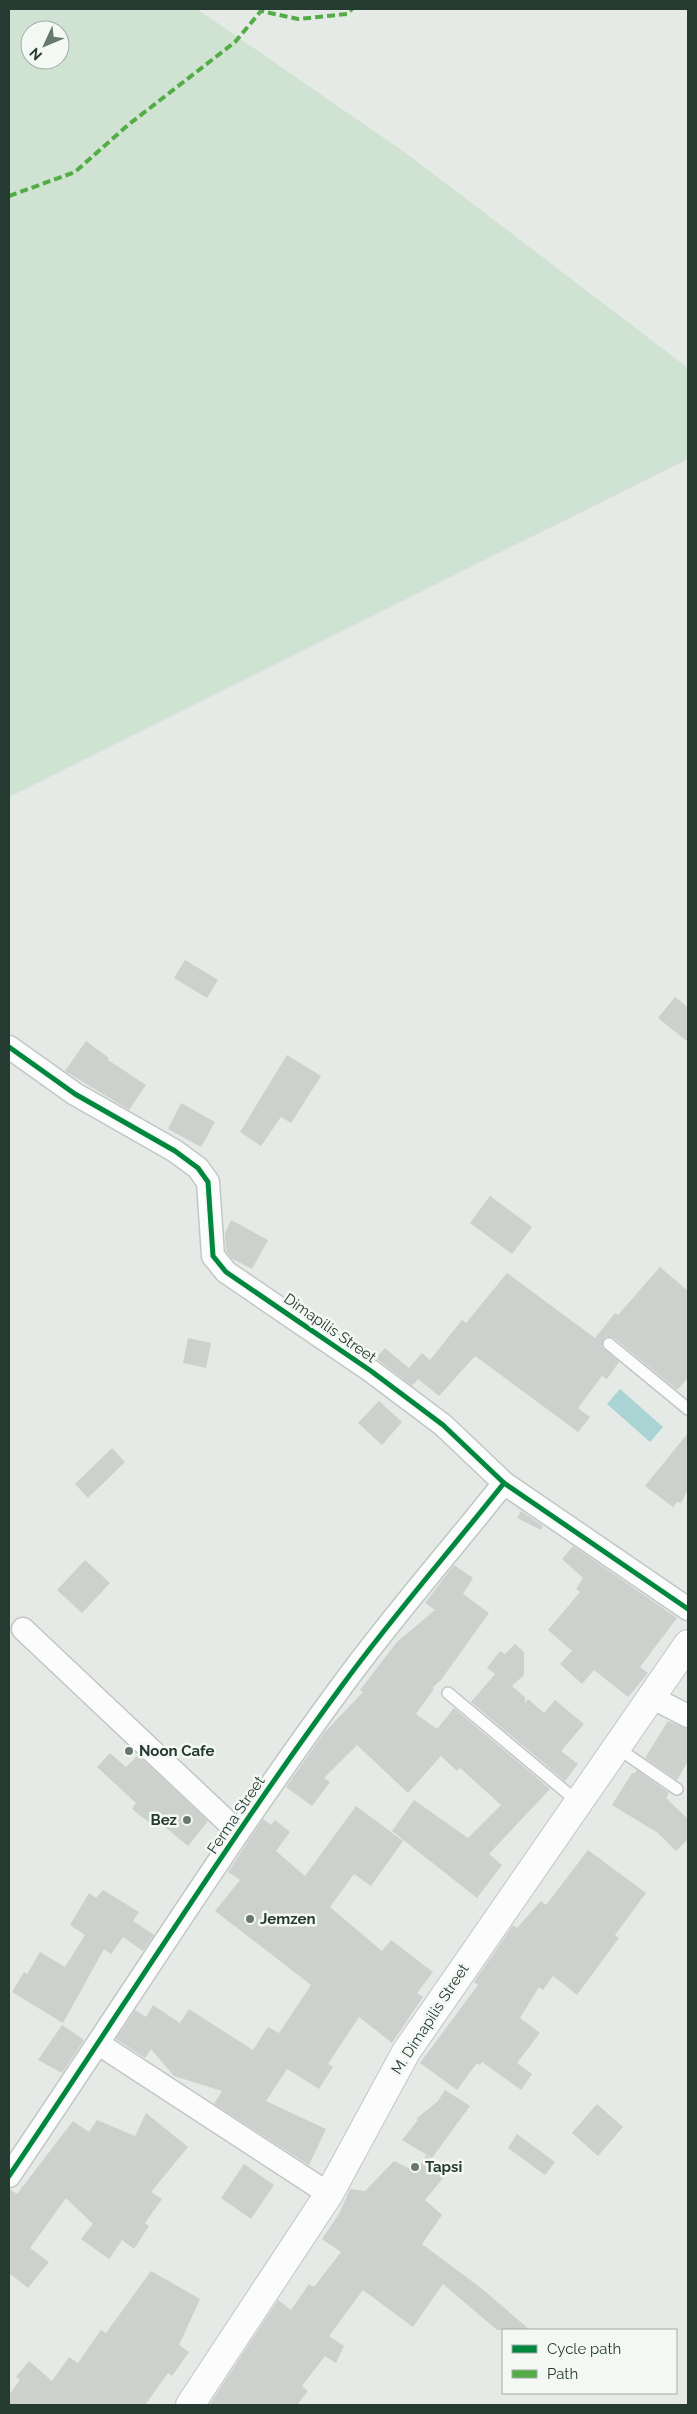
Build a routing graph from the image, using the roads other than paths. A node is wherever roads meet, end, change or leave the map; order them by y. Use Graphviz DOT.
graph roads {
  1 [pos="9,1046"];
  2 [pos="609,1344"];
  3 [pos="688,1410"];
  4 [pos="504,1483"];
  5 [pos="688,1609"];
  6 [pos="23,1630"];
  7 [pos="688,1644"];
  8 [pos="448,1693"];
  9 [pos="651,1697"];
  10 [pos="688,1716"];
  11 [pos="616,1748"];
  12 [pos="677,1789"];
  13 [pos="578,1802"];
  14 [pos="238,1832"];
  15 [pos="99,2044"];
  16 [pos="9,2176"];
  17 [pos="329,2194"];
  18 [pos="190,2405"];
  1 -- 4 [label="street, Dimapilis Street"];
  2 -- 3 [label="lane"];
  4 -- 5 [label="street, Dimapilis Street"];
  4 -- 14 [label="street, Ferma Street"];
  6 -- 14 [label="street"];
  7 -- 9 [label="main road, M. Dimapilis Street"];
  8 -- 13 [label="lane"];
  9 -- 10 [label="street"];
  9 -- 11 [label="main road, M. Dimapilis Street"];
  11 -- 12 [label="lane"];
  11 -- 13 [label="main road, M. Dimapilis Street"];
  13 -- 17 [label="main road, M. Dimapilis Street"];
  14 -- 15 [label="street, Ferma Street"];
  15 -- 16 [label="street, Ferma Street"];
  15 -- 17 [label="street"];
  17 -- 18 [label="main road, M. Dimapilis Street"];
}
